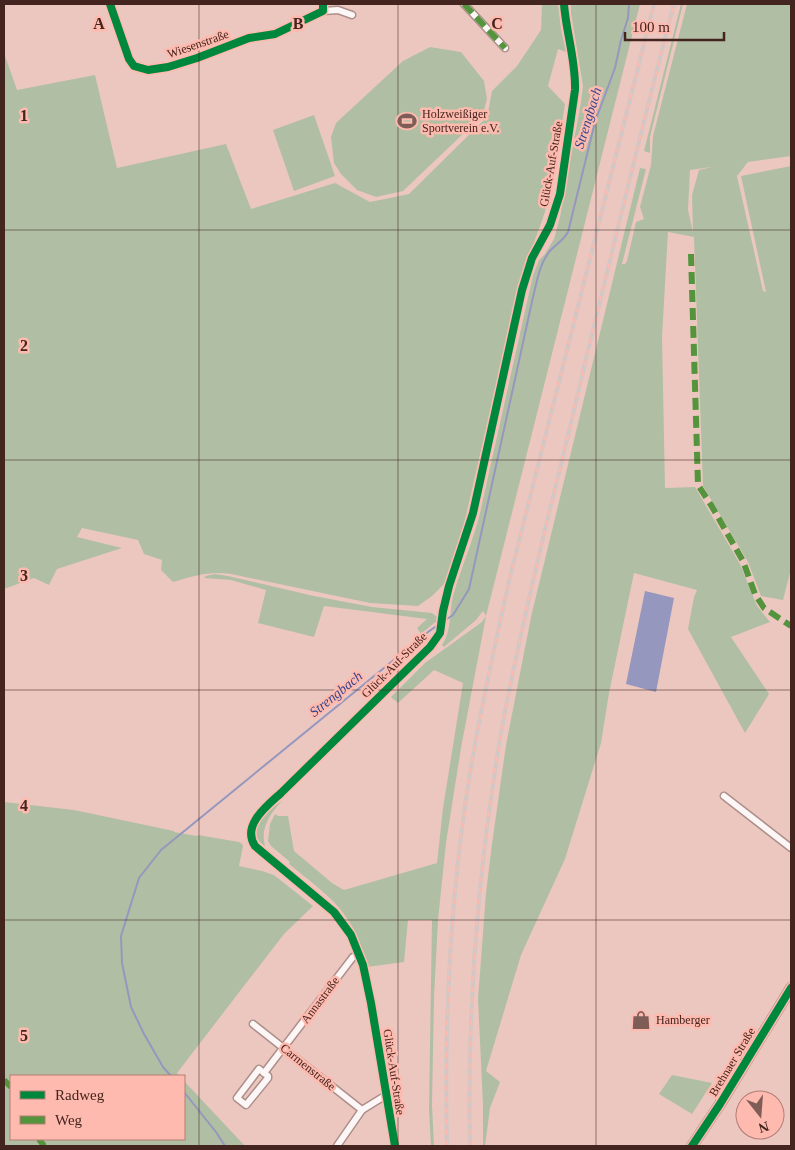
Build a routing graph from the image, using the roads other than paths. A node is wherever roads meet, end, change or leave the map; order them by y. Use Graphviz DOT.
graph roads {
  1 [pos="110,4"];
  2 [pos="464,4"];
  3 [pos="564,4"];
  4 [pos="323,7"];
  5 [pos="352,15"];
  6 [pos="505,48"];
  7 [pos="724,796"];
  8 [pos="791,848"];
  9 [pos="359,954"];
  10 [pos="791,988"];
  11 [pos="253,1024"];
  12 [pos="284,1048"];
  13 [pos="264,1073"];
  14 [pos="387,1096"];
  15 [pos="362,1110"];
  16 [pos="337,1146"];
  17 [pos="395,1146"];
  18 [pos="692,1146"];
  1 -- 4 [label="street, Wiesenstraße"];
  2 -- 6 [label="street"];
  3 -- 9 [label="street, Glück-Auf-Straße"];
  4 -- 5 [label="street, Wiesenstraße"];
  7 -- 8 [label="street"];
  9 -- 12 [label="street, Annastraße"];
  9 -- 14 [label="street, Glück-Auf-Straße"];
  10 -- 18 [label="main road, Brehnaer Straße"];
  11 -- 12 [label="street, Carmenstraße"];
  12 -- 13 [label="street, Annastraße"];
  12 -- 15 [label="street, Carmenstraße"];
  13 -- 13 [label="street"];
  14 -- 15 [label="street"];
  14 -- 17 [label="street, Glück-Auf-Straße"];
  15 -- 16 [label="street"];
}
